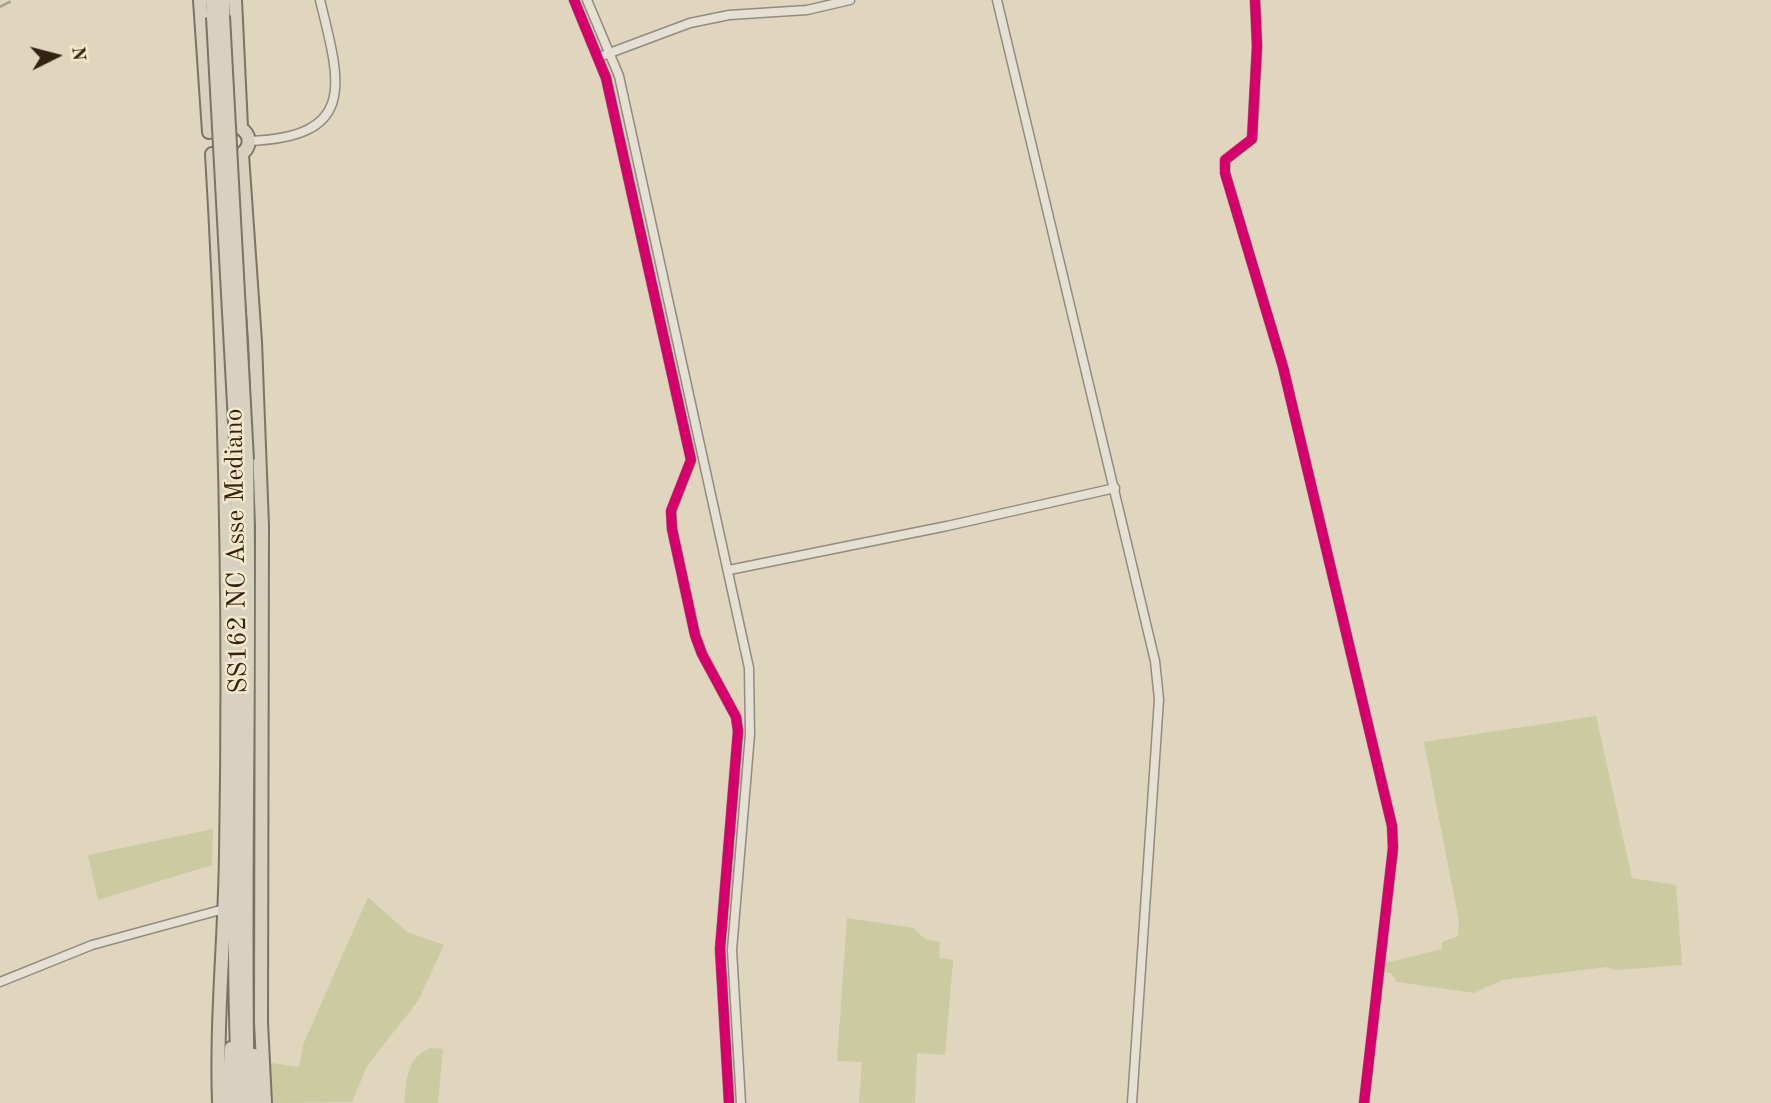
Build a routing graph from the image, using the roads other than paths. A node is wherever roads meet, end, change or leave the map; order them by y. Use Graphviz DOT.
graph roads {
  1 [pos="200,0"];
  2 [pos="212,0"];
  3 [pos="223,0"];
  4 [pos="235,0"];
  5 [pos="320,0"];
  6 [pos="574,0"];
  7 [pos="587,0"];
  8 [pos="850,0"];
  9 [pos="997,0"];
  10 [pos="1255,0"];
  11 [pos="611,52"];
  12 [pos="599,57"];
  13 [pos="249,141"];
  14 [pos="242,460"];
  15 [pos="1115,488"];
  16 [pos="729,570"];
  17 [pos="224,909"];
  18 [pos="244,958"];
  19 [pos="0,982"];
  20 [pos="235,1020"];
  21 [pos="219,1103"];
  22 [pos="228,1103"];
  23 [pos="239,1103"];
  24 [pos="248,1103"];
  25 [pos="259,1103"];
  26 [pos="265,1103"];
  27 [pos="729,1103"];
  28 [pos="741,1103"];
  29 [pos="1132,1103"];
  30 [pos="1364,1103"];
  1 -- 17 [label="main road"];
  2 -- 14 [label="main road, SS162 NC Asse Mediano, bridge"];
  3 -- 14 [label="main road, SS162 NC Asse Mediano, bridge"];
  4 -- 13 [label="main road"];
  5 -- 13 [label="street"];
  6 -- 12 [label="street"];
  7 -- 11 [label="street"];
  8 -- 11 [label="street"];
  9 -- 15 [label="street"];
  10 -- 30 [label="street"];
  11 -- 12 [label="street"];
  11 -- 16 [label="street"];
  12 -- 27 [label="street"];
  13 -- 26 [label="main road"];
  14 -- 18 [label="main road, SS162 NC Asse Mediano"];
  14 -- 20 [label="main road, SS162 NC Asse Mediano"];
  15 -- 16 [label="street"];
  15 -- 29 [label="street"];
  16 -- 28 [label="street"];
  17 -- 19 [label="street"];
  17 -- 21 [label="main road"];
  18 -- 24 [label="main road, SS162 NC Asse Mediano"];
  18 -- 25 [label="main road"];
  20 -- 22 [label="main road"];
  20 -- 23 [label="main road, SS162 NC Asse Mediano"];
}
